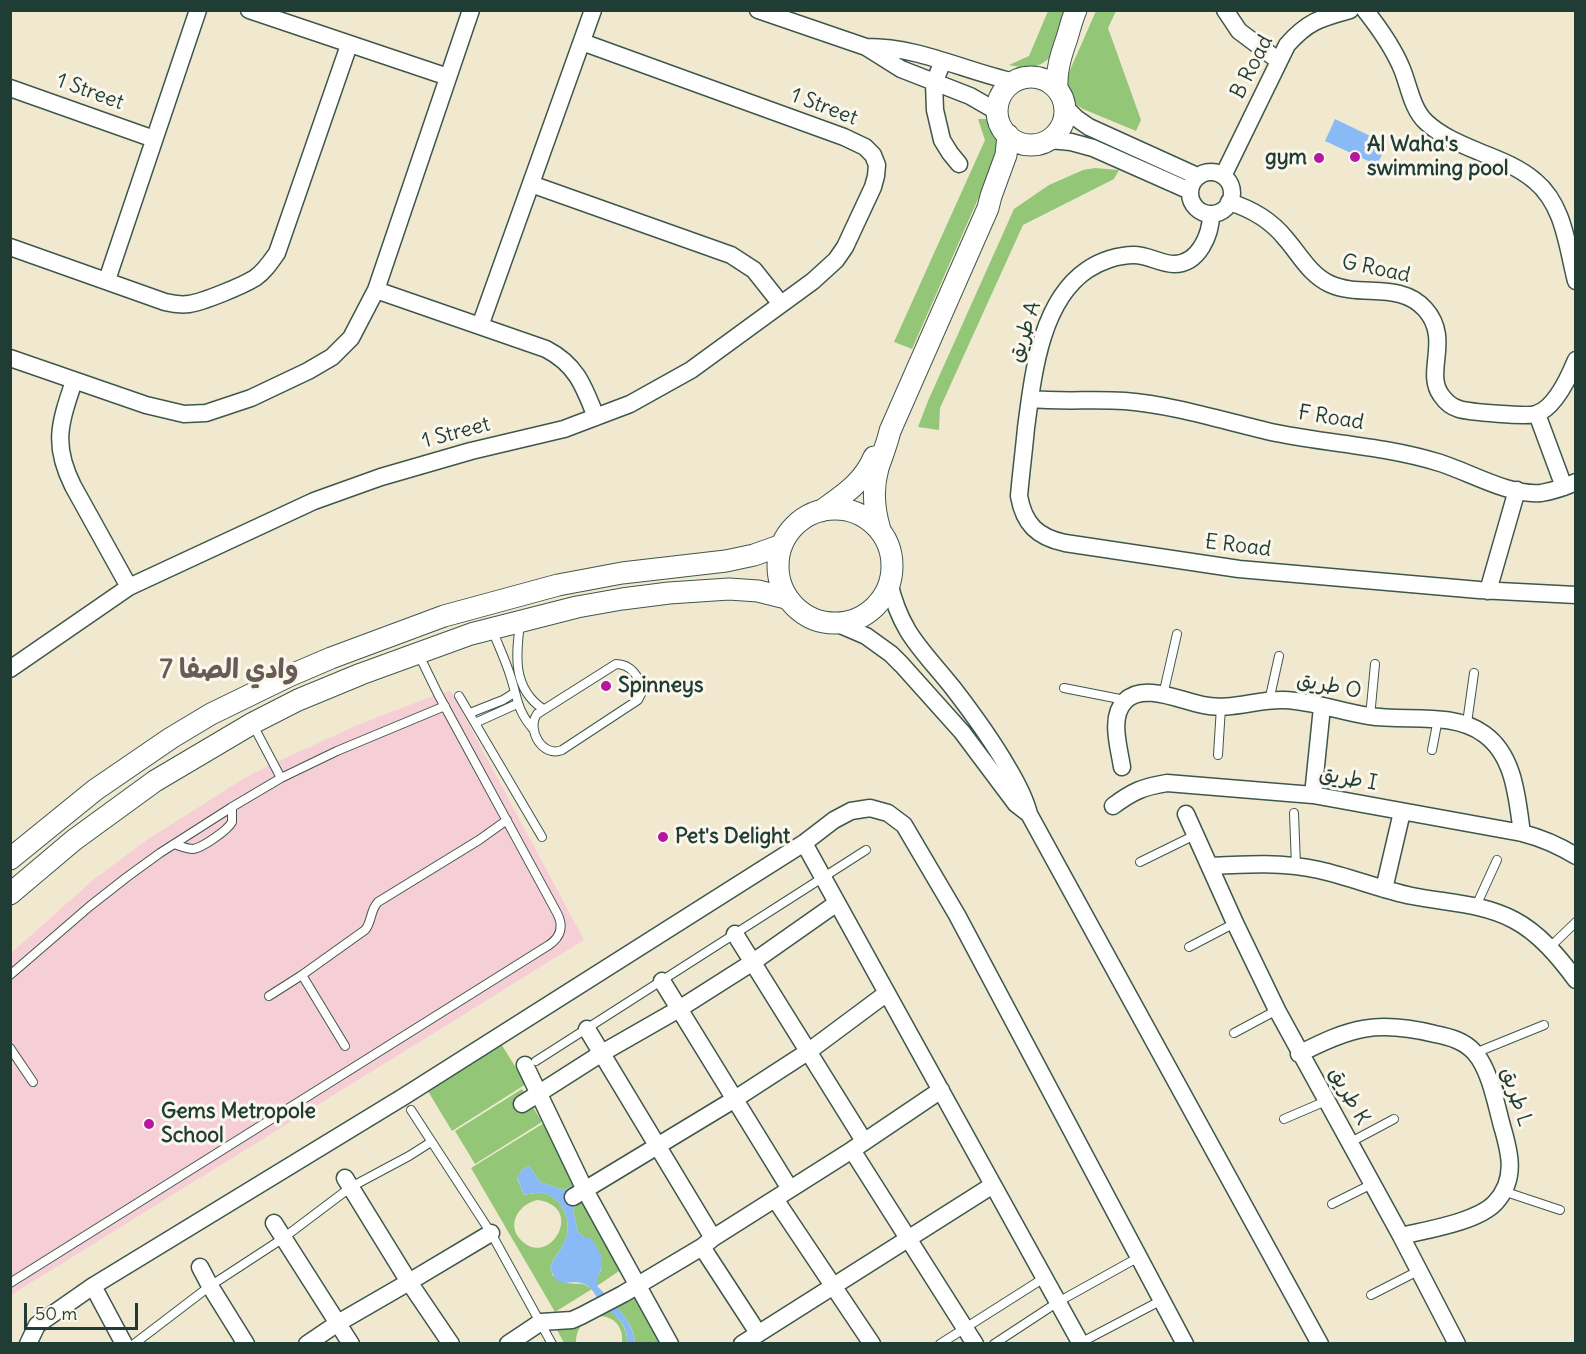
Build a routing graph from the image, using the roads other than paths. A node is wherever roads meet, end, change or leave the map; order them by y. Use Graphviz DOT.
graph roads {
  1 [pos="198,10"];
  2 [pos="249,10"];
  3 [pos="471,10"];
  4 [pos="593,10"];
  5 [pos="758,10"];
  6 [pos="1225,10"];
  7 [pos="1350,10"];
  8 [pos="1365,10"];
  9 [pos="1073,16"];
  10 [pos="582,42"];
  11 [pos="349,45"];
  12 [pos="866,47"];
  13 [pos="908,50"];
  14 [pos="943,61"];
  15 [pos="1279,61"];
  16 [pos="901,69"];
  17 [pos="448,77"];
  18 [pos="1022,80"];
  19 [pos="934,83"];
  20 [pos="10,88"];
  21 [pos="1061,98"];
  22 [pos="998,111"];
  23 [pos="1008,135"];
  24 [pos="154,139"];
  25 [pos="1041,143"];
  26 [pos="959,164"];
  27 [pos="1224,176"];
  28 [pos="531,184"];
  29 [pos="1193,184"];
  30 [pos="1229,202"];
  31 [pos="988,208"];
  32 [pos="1210,214"];
  33 [pos="10,247"];
  34 [pos="107,280"];
  35 [pos="1575,281"];
  36 [pos="376,290"];
  37 [pos="781,304"];
  38 [pos="480,326"];
  39 [pos="10,358"];
  40 [pos="1575,360"];
  41 [pos="74,381"];
  42 [pos="1030,399"];
  43 [pos="1538,414"];
  44 [pos="596,417"];
  45 [pos="890,431"];
  46 [pos="1570,484"];
  47 [pos="1517,490"];
  48 [pos="821,511"];
  49 [pos="880,530"];
  50 [pos="782,545"];
  51 [pos="890,582"];
  52 [pos="129,587"];
  53 [pos="1488,591"];
  54 [pos="1575,595"];
  55 [pos="786,598"];
  56 [pos="520,621"];
  57 [pos="838,624"];
  58 [pos="492,629"];
  59 [pos="1177,634"];
  60 [pos="417,652"];
  61 [pos="1279,656"];
  62 [pos="1376,664"];
  63 [pos="10,669"];
  64 [pos="1474,673"];
  65 [pos="515,677"];
  66 [pos="1064,688"];
  67 [pos="514,693"];
  68 [pos="1162,695"];
  69 [pos="459,696"];
  70 [pos="1125,700"];
  71 [pos="1269,700"];
  72 [pos="517,704"];
  73 [pos="445,706"];
  74 [pos="1221,707"];
  75 [pos="1322,707"];
  76 [pos="543,709"];
  77 [pos="470,713"];
  78 [pos="1370,717"];
  79 [pos="1438,719"];
  80 [pos="252,723"];
  81 [pos="475,723"];
  82 [pos="1467,723"];
  83 [pos="533,729"];
  84 [pos="1432,750"];
  85 [pos="1218,754"];
  86 [pos="1122,767"];
  87 [pos="281,778"];
  88 [pos="1313,795"];
  89 [pos="1113,806"];
  90 [pos="232,807"];
  91 [pos="1402,812"];
  92 [pos="1294,813"];
  93 [pos="1029,814"];
  94 [pos="1186,814"];
  95 [pos="507,820"];
  96 [pos="1522,834"];
  97 [pos="1195,835"];
  98 [pos="542,837"];
  99 [pos="804,843"];
  100 [pos="174,844"];
  101 [pos="866,850"];
  102 [pos="1575,856"];
  103 [pos="10,859"];
  104 [pos="1497,860"];
  105 [pos="1140,862"];
  106 [pos="1210,866"];
  107 [pos="1296,866"];
  108 [pos="824,878"];
  109 [pos="1384,889"];
  110 [pos="10,894"];
  111 [pos="837,903"];
  112 [pos="1476,906"];
  113 [pos="1575,922"];
  114 [pos="1234,923"];
  115 [pos="735,934"];
  116 [pos="1189,947"];
  117 [pos="1549,948"];
  118 [pos="753,962"];
  119 [pos="10,975"];
  120 [pos="302,975"];
  121 [pos="1575,980"];
  122 [pos="662,981"];
  123 [pos="887,993"];
  124 [pos="268,996"];
  125 [pos="679,1009"];
  126 [pos="1276,1010"];
  127 [pos="1544,1025"];
  128 [pos="587,1029"];
  129 [pos="1233,1033"];
  130 [pos="345,1046"];
  131 [pos="10,1048"];
  132 [pos="808,1051"];
  133 [pos="602,1053"];
  134 [pos="1475,1053"];
  135 [pos="1299,1054"];
  136 [pos="531,1063"];
  137 [pos="33,1082"];
  138 [pos="940,1090"];
  139 [pos="538,1094"];
  140 [pos="735,1099"];
  141 [pos="1326,1101"];
  142 [pos="522,1104"];
  143 [pos="411,1110"];
  144 [pos="1284,1119"];
  145 [pos="1394,1119"];
  146 [pos="431,1142"];
  147 [pos="1349,1143"];
  148 [pos="658,1145"];
  149 [pos="858,1146"];
  150 [pos="348,1183"];
  151 [pos="1372,1184"];
  152 [pos="993,1185"];
  153 [pos="790,1189"];
  154 [pos="1503,1191"];
  155 [pos="579,1193"];
  156 [pos="774,1199"];
  157 [pos="1332,1204"];
  158 [pos="1560,1210"];
  159 [pos="274,1223"];
  160 [pos="491,1233"];
  161 [pos="1401,1236"];
  162 [pos="282,1239"];
  163 [pos="909,1239"];
  164 [pos="708,1243"];
  165 [pos="1139,1257"];
  166 [pos="200,1267"];
  167 [pos="1418,1271"];
  168 [pos="1044,1278"];
  169 [pos="409,1282"];
  170 [pos="10,1283"];
  171 [pos="93,1286"];
  172 [pos="210,1286"];
  173 [pos="638,1286"];
  174 [pos="834,1286"];
  175 [pos="1371,1295"];
  176 [pos="1162,1300"];
  177 [pos="1058,1302"];
  178 [pos="542,1322"];
  179 [pos="338,1323"];
  180 [pos="965,1328"];
  181 [pos="762,1336"];
  182 [pos="1080,1343"];
  183 [pos="28,1344"];
  184 [pos="124,1344"];
  185 [pos="134,1344"];
  186 [pos="246,1344"];
  187 [pos="307,1344"];
  188 [pos="351,1344"];
  189 [pos="451,1344"];
  190 [pos="508,1344"];
  191 [pos="552,1344"];
  192 [pos="670,1344"];
  193 [pos="742,1344"];
  194 [pos="872,1344"];
  195 [pos="940,1344"];
  196 [pos="975,1344"];
  197 [pos="994,1344"];
  198 [pos="1185,1344"];
  199 [pos="1320,1344"];
  200 [pos="1457,1344"];
  1 -- 24 [label="street"];
  2 -- 11 [label="street"];
  3 -- 17 [label="street"];
  4 -- 10 [label="street"];
  5 -- 12 [label="street"];
  6 -- 15 [label="street"];
  7 -- 15 [label="street, B Road"];
  8 -- 35 [label="street"];
  9 -- 18 [label="street"];
  9 -- 21 [label="street"];
  10 -- 28 [label="street"];
  10 -- 37 [label="street, 1 Street"];
  11 -- 17 [label="street"];
  11 -- 34 [label="street"];
  12 -- 13 [label="street"];
  12 -- 16 [label="street"];
  13 -- 14 [label="street"];
  13 -- 16 [label="street"];
  14 -- 18 [label="street"];
  14 -- 19 [label="street"];
  15 -- 27 [label="street, B Road"];
  16 -- 19 [label="street"];
  17 -- 36 [label="street"];
  18 -- 21 [label="street"];
  18 -- 22 [label="street"];
  19 -- 22 [label="street"];
  19 -- 26 [label="street"];
  20 -- 24 [label="street, 1 Street"];
  21 -- 25 [label="street"];
  21 -- 29 [label="street"];
  22 -- 23 [label="street"];
  23 -- 25 [label="street"];
  23 -- 31 [label="street"];
  24 -- 34 [label="street"];
  25 -- 29 [label="street"];
  25 -- 31 [label="street"];
  27 -- 29 [label="street"];
  27 -- 30 [label="street"];
  28 -- 37 [label="street"];
  28 -- 38 [label="street"];
  29 -- 32 [label="street"];
  30 -- 32 [label="street"];
  30 -- 43 [label="street, G Road"];
  31 -- 45 [label="street"];
  32 -- 42 [label="street, طريق A"];
  33 -- 34 [label="street"];
  36 -- 38 [label="street"];
  36 -- 41 [label="street"];
  37 -- 44 [label="street, 1 Street"];
  38 -- 44 [label="street"];
  39 -- 41 [label="street"];
  40 -- 43 [label="street"];
  41 -- 52 [label="street"];
  42 -- 47 [label="street, F Road"];
  42 -- 53 [label="street, E Road"];
  43 -- 46 [label="street"];
  44 -- 52 [label="street, 1 Street"];
  45 -- 48 [label="street"];
  45 -- 49 [label="street"];
  46 -- 47 [label="street, F Road"];
  47 -- 53 [label="street"];
  48 -- 49 [label="street"];
  48 -- 50 [label="street"];
  49 -- 51 [label="street"];
  50 -- 55 [label="street"];
  50 -- 103 [label="street"];
  51 -- 57 [label="street"];
  51 -- 93 [label="street"];
  52 -- 63 [label="street, 1 Street"];
  53 -- 54 [label="street, E Road"];
  55 -- 56 [label="street"];
  55 -- 57 [label="street"];
  56 -- 58 [label="street"];
  56 -- 65 [label="lane"];
  57 -- 93 [label="street"];
  58 -- 60 [label="street"];
  58 -- 65 [label="lane"];
  59 -- 68 [label="lane"];
  60 -- 73 [label="lane"];
  60 -- 80 [label="street"];
  61 -- 71 [label="lane"];
  62 -- 78 [label="lane"];
  64 -- 82 [label="lane"];
  65 -- 67 [label="lane"];
  65 -- 76 [label="lane"];
  66 -- 70 [label="lane"];
  67 -- 72 [label="lane"];
  67 -- 77 [label="lane"];
  68 -- 70 [label="street, طريق O"];
  68 -- 74 [label="street, طريق O"];
  69 -- 77 [label="lane"];
  70 -- 86 [label="street"];
  71 -- 74 [label="street, طريق O"];
  71 -- 75 [label="street, طريق O"];
  72 -- 81 [label="lane"];
  72 -- 83 [label="lane"];
  73 -- 87 [label="lane"];
  73 -- 95 [label="lane"];
  74 -- 85 [label="lane"];
  75 -- 78 [label="street, طريق O"];
  75 -- 88 [label="street"];
  76 -- 83 [label="lane"];
  76 -- 83 [label="lane"];
  77 -- 81 [label="lane"];
  78 -- 79 [label="street, طريق O"];
  79 -- 82 [label="street, طريق O"];
  79 -- 84 [label="lane"];
  80 -- 87 [label="lane"];
  80 -- 110 [label="street"];
  81 -- 98 [label="lane"];
  82 -- 96 [label="street, طريق O"];
  87 -- 90 [label="lane"];
  88 -- 89 [label="street, طريق I"];
  88 -- 91 [label="street, طريق I"];
  90 -- 100 [label="lane"];
  90 -- 100 [label="lane"];
  91 -- 96 [label="street, طريق I"];
  91 -- 109 [label="street"];
  92 -- 107 [label="lane"];
  93 -- 199 [label="street"];
  94 -- 97 [label="street, طريق K"];
  95 -- 120 [label="lane"];
  95 -- 170 [label="lane"];
  96 -- 102 [label="street, طريق I"];
  97 -- 105 [label="lane"];
  97 -- 106 [label="street, طريق K"];
  99 -- 108 [label="street"];
  99 -- 165 [label="street"];
  99 -- 171 [label="street"];
  100 -- 119 [label="lane"];
  101 -- 108 [label="lane"];
  104 -- 112 [label="lane"];
  106 -- 107 [label="street"];
  106 -- 114 [label="street, طريق K"];
  107 -- 109 [label="street"];
  108 -- 111 [label="street"];
  108 -- 115 [label="lane"];
  109 -- 112 [label="street"];
  111 -- 118 [label="street"];
  111 -- 123 [label="street"];
  112 -- 117 [label="street"];
  113 -- 117 [label="lane"];
  114 -- 116 [label="lane"];
  114 -- 126 [label="street, طريق K"];
  115 -- 118 [label="street"];
  115 -- 122 [label="lane"];
  117 -- 121 [label="street"];
  118 -- 125 [label="street"];
  118 -- 132 [label="street"];
  120 -- 124 [label="lane"];
  120 -- 130 [label="lane"];
  122 -- 125 [label="street"];
  122 -- 128 [label="lane"];
  123 -- 132 [label="street"];
  123 -- 138 [label="street"];
  125 -- 133 [label="street"];
  125 -- 140 [label="street"];
  126 -- 129 [label="lane"];
  126 -- 135 [label="street, طريق K"];
  127 -- 134 [label="lane"];
  128 -- 133 [label="street"];
  128 -- 136 [label="lane"];
  131 -- 137 [label="lane"];
  132 -- 140 [label="street"];
  132 -- 149 [label="street"];
  133 -- 139 [label="street"];
  133 -- 148 [label="street"];
  134 -- 135 [label="street, طريق L"];
  134 -- 154 [label="street, طريق L"];
  135 -- 141 [label="street, طريق K"];
  136 -- 139 [label="street"];
  138 -- 149 [label="street"];
  138 -- 152 [label="street"];
  139 -- 142 [label="street"];
  139 -- 155 [label="street"];
  140 -- 148 [label="street"];
  140 -- 153 [label="street"];
  141 -- 144 [label="lane"];
  141 -- 147 [label="street, طريق K"];
  143 -- 146 [label="lane"];
  145 -- 147 [label="lane"];
  146 -- 150 [label="lane"];
  146 -- 160 [label="lane"];
  147 -- 151 [label="street, طريق K"];
  148 -- 155 [label="street"];
  148 -- 164 [label="street"];
  149 -- 153 [label="street"];
  149 -- 163 [label="street"];
  150 -- 162 [label="lane"];
  150 -- 169 [label="street"];
  151 -- 157 [label="lane"];
  151 -- 161 [label="street, طريق K"];
  152 -- 163 [label="street"];
  152 -- 168 [label="street"];
  153 -- 156 [label="street"];
  154 -- 158 [label="lane"];
  154 -- 161 [label="street"];
  155 -- 173 [label="street"];
  156 -- 164 [label="street"];
  156 -- 174 [label="street"];
  159 -- 162 [label="street"];
  160 -- 169 [label="street"];
  160 -- 178 [label="lane"];
  161 -- 167 [label="street, طريق K"];
  162 -- 172 [label="lane"];
  162 -- 179 [label="street"];
  163 -- 174 [label="street"];
  163 -- 180 [label="street"];
  164 -- 173 [label="street"];
  164 -- 181 [label="street"];
  165 -- 176 [label="street"];
  165 -- 177 [label="lane"];
  166 -- 172 [label="street"];
  167 -- 175 [label="lane"];
  167 -- 200 [label="street, طريق K"];
  168 -- 177 [label="street"];
  168 -- 180 [label="lane"];
  169 -- 179 [label="street"];
  169 -- 189 [label="street"];
  171 -- 183 [label="street"];
  171 -- 184 [label="street"];
  172 -- 185 [label="lane"];
  172 -- 186 [label="street"];
  173 -- 178 [label="street"];
  173 -- 192 [label="street"];
  174 -- 181 [label="street"];
  174 -- 194 [label="street"];
  176 -- 182 [label="lane"];
  176 -- 198 [label="street"];
  177 -- 182 [label="street"];
  177 -- 197 [label="lane"];
  178 -- 190 [label="street"];
  178 -- 191 [label="lane"];
  179 -- 187 [label="street"];
  179 -- 188 [label="street"];
  180 -- 195 [label="lane"];
  180 -- 196 [label="street"];
  181 -- 193 [label="street"];
}
